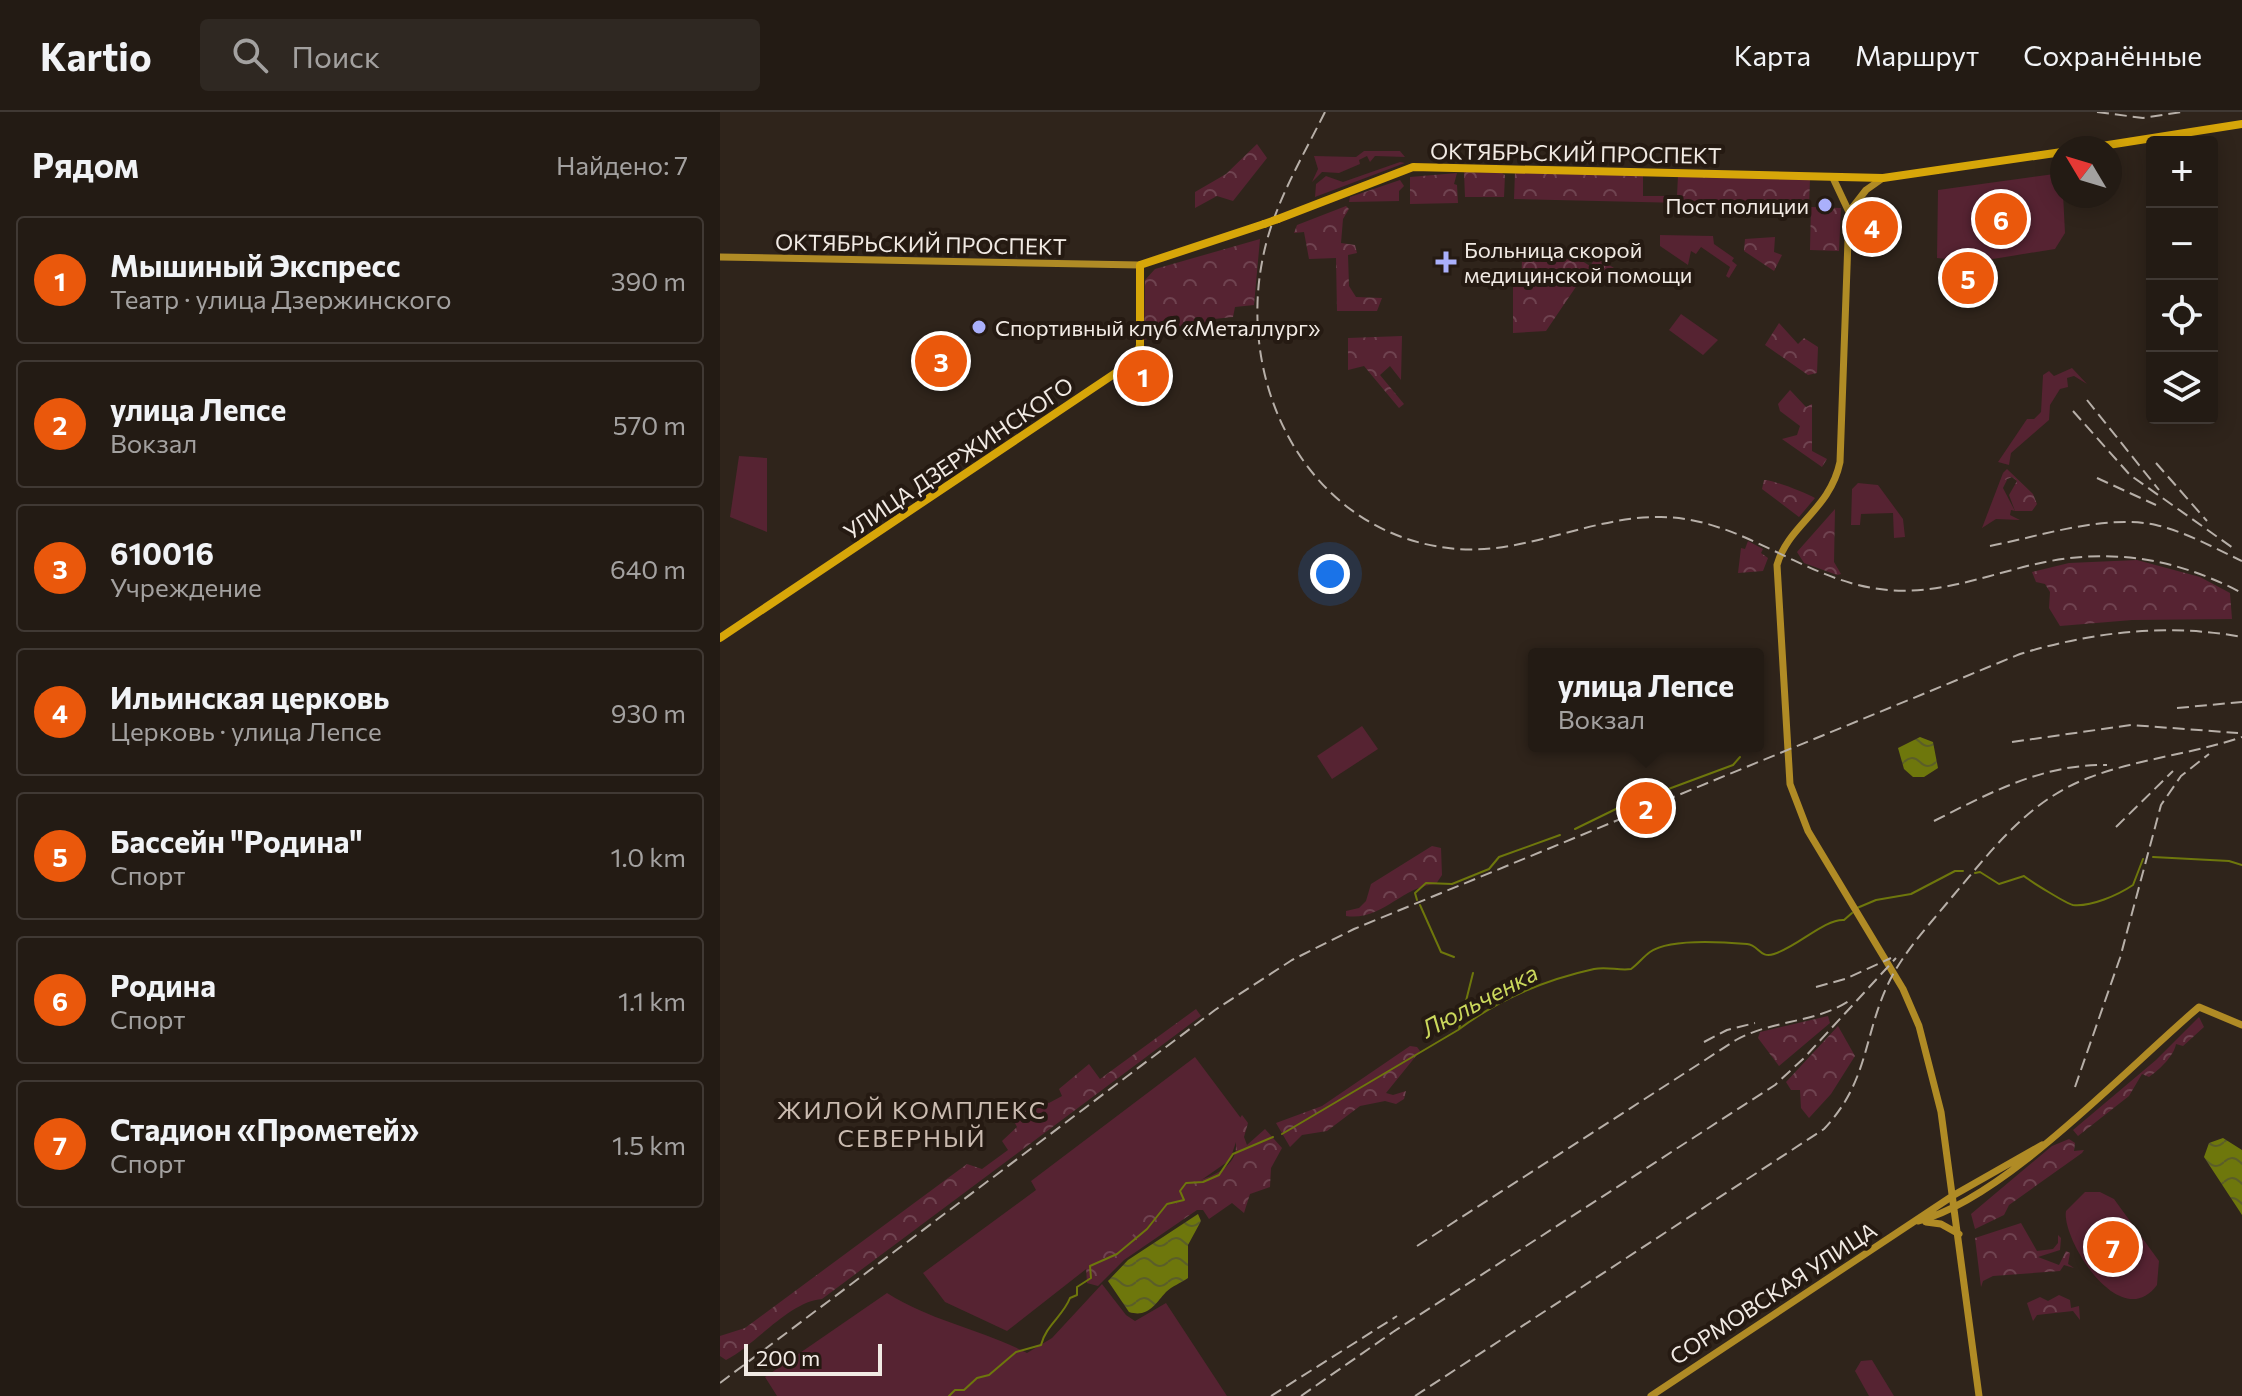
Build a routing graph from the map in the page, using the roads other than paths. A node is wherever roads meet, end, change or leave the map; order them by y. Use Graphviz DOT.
graph roads {
  1 [pos="2242,124"];
  2 [pos="2122,143"];
  3 [pos="2050,154"];
  4 [pos="1833,178"];
  5 [pos="1853,178"];
  6 [pos="1883,178"];
  7 [pos="1859,197"];
  8 [pos="1842,198"];
  9 [pos="1849,212"];
  10 [pos="720,257"];
  11 [pos="1140,265"];
  12 [pos="720,638"];
  13 [pos="2242,1025"];
  14 [pos="2042,1145"];
  15 [pos="1954,1195"];
  16 [pos="1955,1206"];
  17 [pos="1916,1222"];
  18 [pos="1960,1234"];
  19 [pos="1651,1396"];
  20 [pos="1979,1396"];
  1 -- 2 [label="main road"];
  3 -- 6 [label="main road, ОКТЯБРЬСКИЙ ПРОСПЕКТ"];
  4 -- 5 [label="main road, ОКТЯБРЬСКИЙ ПРОСПЕКТ"];
  4 -- 8 [label="main road"];
  4 -- 11 [label="main road, ОКТЯБРЬСКИЙ ПРОСПЕКТ, bridge"];
  5 -- 6 [label="main road, ОКТЯБРЬСКИЙ ПРОСПЕКТ"];
  5 -- 7 [label="main road"];
  5 -- 8 [label="main road"];
  6 -- 7 [label="main road"];
  7 -- 9 [label="main road"];
  8 -- 9 [label="main road"];
  9 -- 15 [label="main road"];
  10 -- 11 [label="main road, ОКТЯБРЬСКИЙ ПРОСПЕКТ"];
  11 -- 12 [label="main road, УЛИЦА ДЗЕРЖИНСКОГО"];
  13 -- 14 [label="main road, СОРМОВСКАЯ УЛИЦА"];
  14 -- 15 [label="main road, СОРМОВСКАЯ УЛИЦА"];
  14 -- 16 [label="main road, СОРМОВСКАЯ УЛИЦА"];
  15 -- 16 [label="main road"];
  15 -- 17 [label="main road, СОРМОВСКАЯ УЛИЦА"];
  16 -- 17 [label="main road, СОРМОВСКАЯ УЛИЦА"];
  16 -- 18 [label="main road"];
  17 -- 18 [label="main road"];
  17 -- 19 [label="main road, СОРМОВСКАЯ УЛИЦА"];
  18 -- 20 [label="main road"];
}
